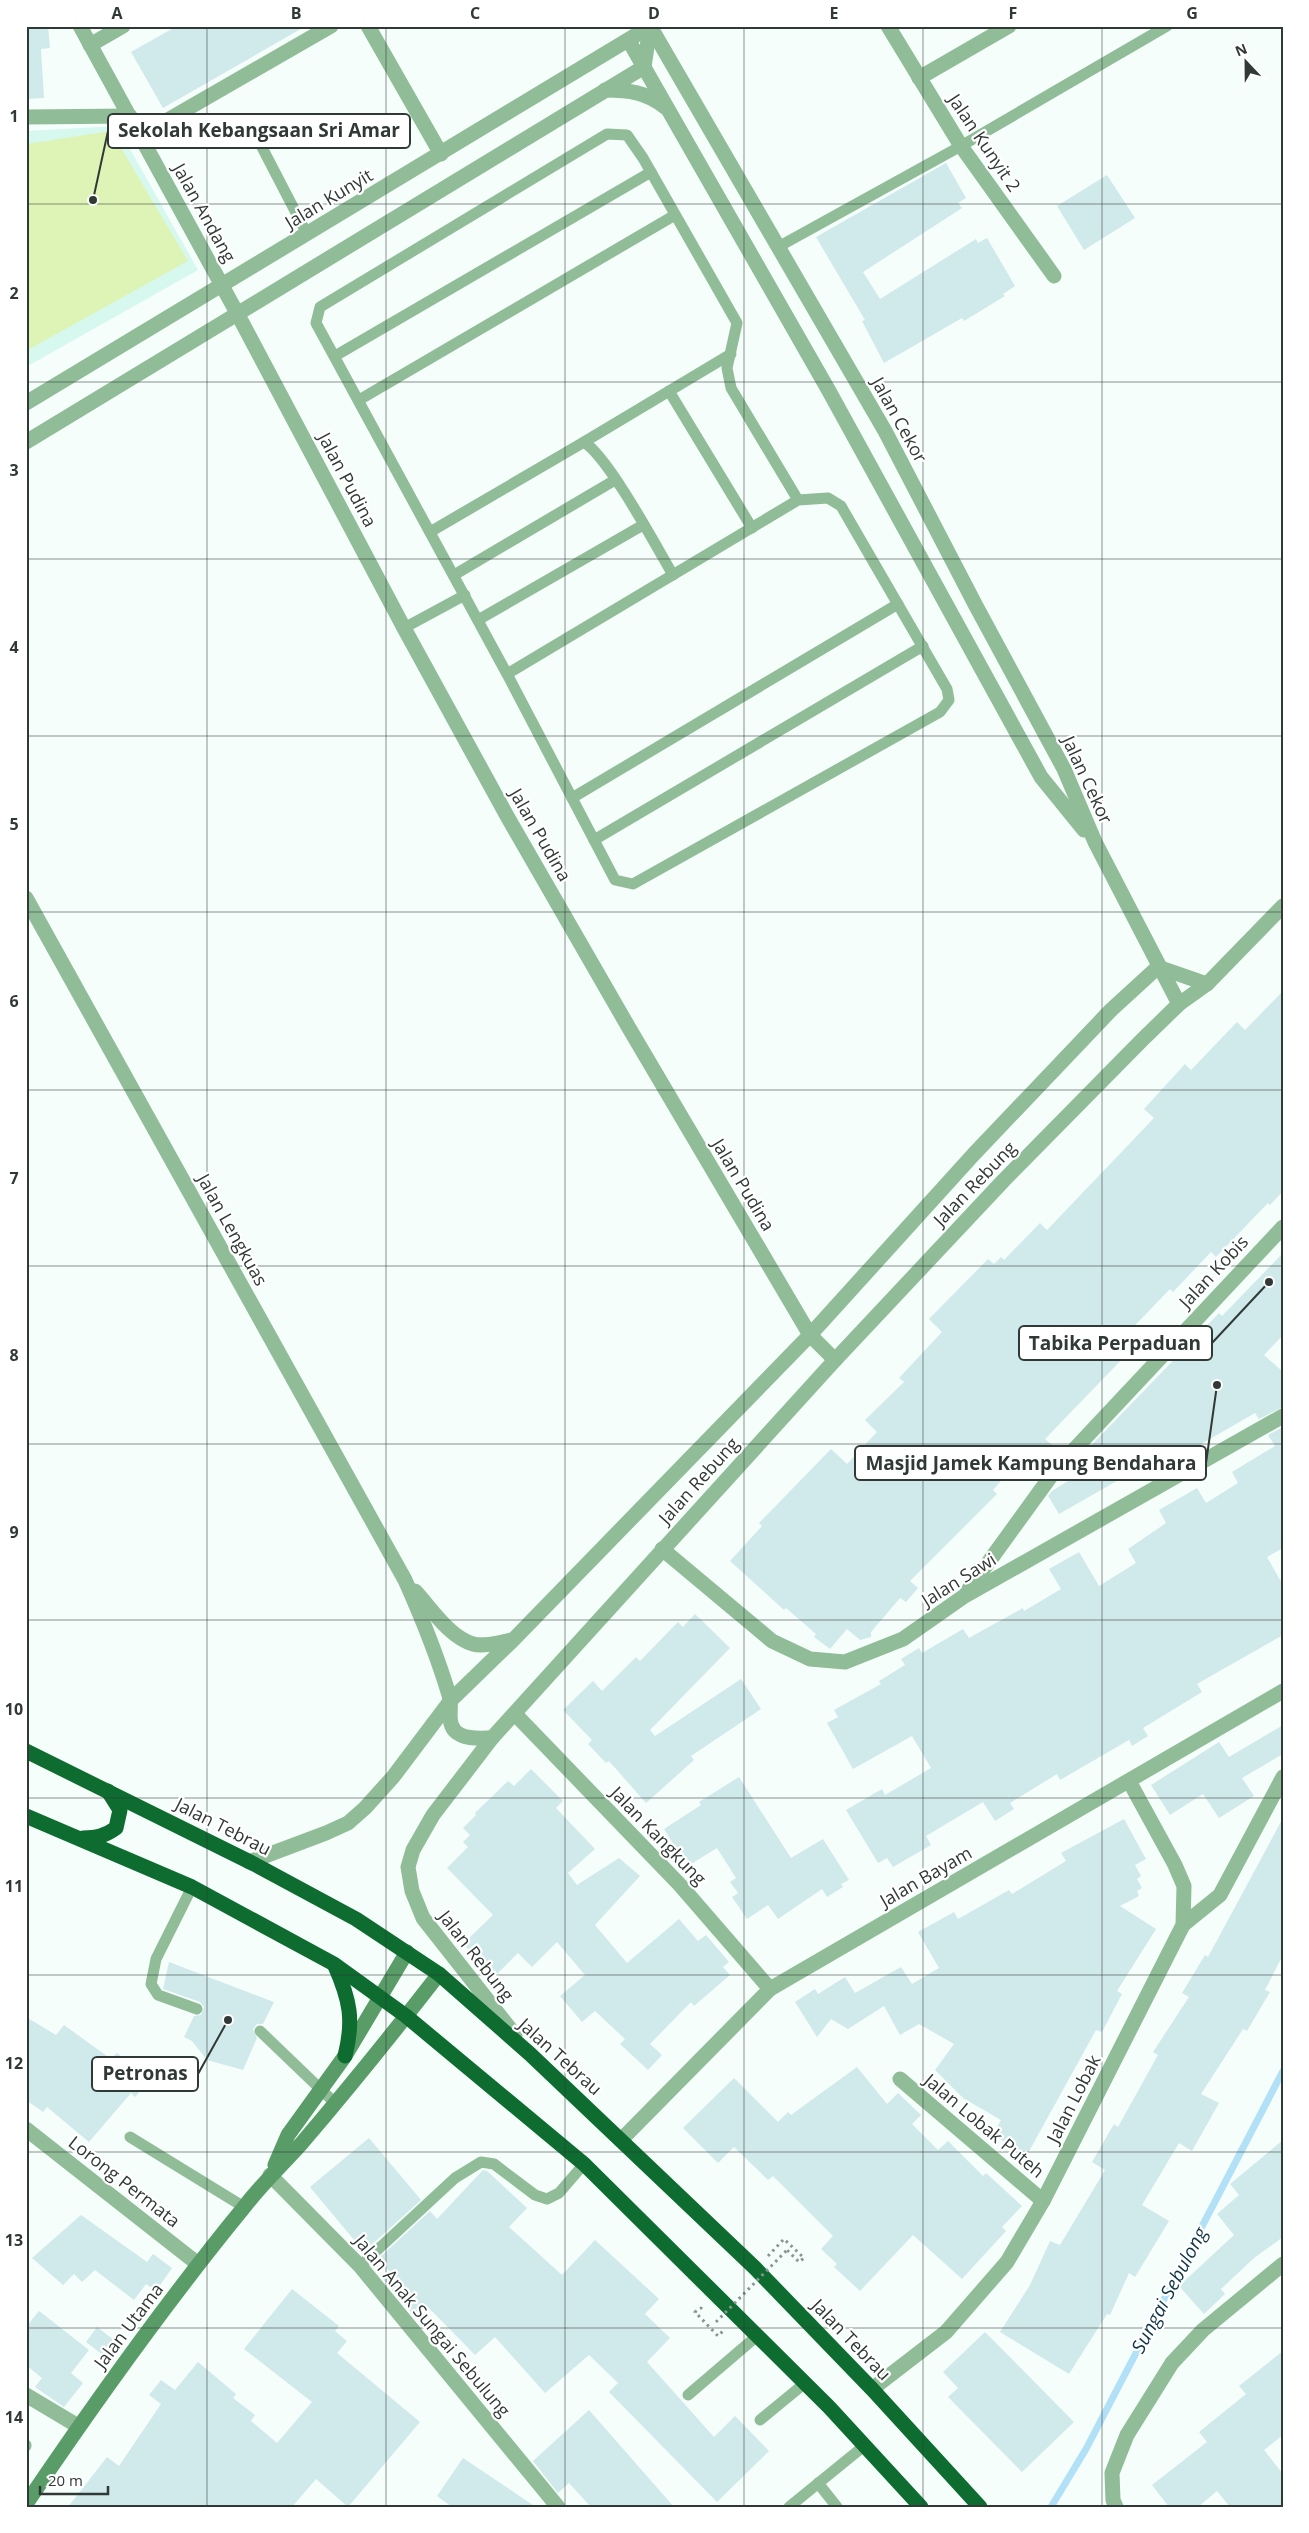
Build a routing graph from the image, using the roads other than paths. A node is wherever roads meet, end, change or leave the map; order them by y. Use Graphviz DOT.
graph roads {
  1 [pos="80,26"];
  2 [pos="123,26"];
  3 [pos="331,26"];
  4 [pos="368,26"];
  5 [pos="651,26"];
  6 [pos="888,26"];
  7 [pos="1009,26"];
  8 [pos="1167,26"];
  9 [pos="629,41"];
  10 [pos="90,45"];
  11 [pos="644,67"];
  12 [pos="920,78"];
  13 [pos="604,90"];
  14 [pos="668,109"];
  15 [pos="130,116"];
  16 [pos="26,117"];
  17 [pos="253,130"];
  18 [pos="140,136"];
  19 [pos="960,146"];
  20 [pos="441,154"];
  21 [pos="651,172"];
  22 [pos="675,215"];
  23 [pos="307,234"];
  24 [pos="778,247"];
  25 [pos="1054,276"];
  26 [pos="222,285"];
  27 [pos="238,313"];
  28 [pos="732,354"];
  29 [pos="335,356"];
  30 [pos="669,391"];
  31 [pos="359,400"];
  32 [pos="26,403"];
  33 [pos="26,442"];
  34 [pos="584,442"];
  35 [pos="615,480"];
  36 [pos="798,500"];
  37 [pos="643,525"];
  38 [pos="752,528"];
  39 [pos="430,532"];
  40 [pos="454,575"];
  41 [pos="673,575"];
  42 [pos="465,595"];
  43 [pos="898,604"];
  44 [pos="478,620"];
  45 [pos="404,628"];
  46 [pos="923,646"];
  47 [pos="507,674"];
  48 [pos="572,798"];
  49 [pos="594,840"];
  50 [pos="1095,842"];
  51 [pos="26,898"];
  52 [pos="1283,906"];
  53 [pos="1158,968"];
  54 [pos="1207,984"];
  55 [pos="1179,1004"];
  56 [pos="1283,1227"];
  57 [pos="810,1334"];
  58 [pos="835,1360"];
  59 [pos="1283,1416"];
  60 [pos="662,1549"];
  61 [pos="405,1580"];
  62 [pos="963,1597"];
  63 [pos="513,1640"];
  64 [pos="1283,1691"];
  65 [pos="450,1700"];
  66 [pos="515,1714"];
  67 [pos="492,1738"];
  68 [pos="26,1743"];
  69 [pos="26,1751"];
  70 [pos="41,1757"];
  71 [pos="1283,1776"];
  72 [pos="1129,1781"];
  73 [pos="107,1790"];
  74 [pos="26,1816"];
  75 [pos="81,1838"];
  76 [pos="249,1862"];
  77 [pos="192,1887"];
  78 [pos="1183,1925"];
  79 [pos="407,1952"];
  80 [pos="334,1964"];
  81 [pos="438,1974"];
  82 [pos="770,1989"];
  83 [pos="380,1997"];
  84 [pos="197,2009"];
  85 [pos="406,2016"];
  86 [pos="260,2031"];
  87 [pos="530,2054"];
  88 [pos="345,2056"];
  89 [pos="900,2079"];
  90 [pos="320,2090"];
  91 [pos="335,2103"];
  92 [pos="26,2129"];
  93 [pos="130,2137"];
  94 [pos="622,2139"];
  95 [pos="584,2164"];
  96 [pos="270,2176"];
  97 [pos="1043,2201"];
  98 [pos="244,2207"];
  99 [pos="198,2264"];
  100 [pos="1283,2264"];
  101 [pos="360,2266"];
  102 [pos="757,2336"];
  103 [pos="805,2384"];
  104 [pos="872,2389"];
  105 [pos="26,2395"];
  106 [pos="688,2395"];
  107 [pos="760,2420"];
  108 [pos="78,2426"];
  109 [pos="864,2446"];
  110 [pos="818,2483"];
  111 [pos="26,2504"];
  112 [pos="920,2506"];
  113 [pos="558,2507"];
  114 [pos="789,2507"];
  115 [pos="837,2507"];
  116 [pos="980,2507"];
  117 [pos="1116,2507"];
  1 -- 10 [label="street, Jalan Andang"];
  2 -- 10 [label="street"];
  3 -- 18 [label="street"];
  4 -- 20 [label="street"];
  5 -- 9 [label="street, Jalan Kunyit"];
  5 -- 11 [label="street"];
  5 -- 24 [label="street, Jalan Cekor"];
  6 -- 12 [label="street, Jalan Kunyit 2"];
  7 -- 12 [label="street"];
  8 -- 19 [label="lane"];
  9 -- 11 [label="street, Jalan Cekor"];
  9 -- 20 [label="street, Jalan Kunyit"];
  10 -- 15 [label="street, Jalan Andang"];
  11 -- 13 [label="street"];
  11 -- 14 [label="street, Jalan Cekor"];
  12 -- 19 [label="street, Jalan Kunyit 2"];
  13 -- 14 [label="street"];
  13 -- 27 [label="street"];
  14 -- 50 [label="street, Jalan Cekor"];
  15 -- 16 [label="street"];
  15 -- 18 [label="street, Jalan Andang"];
  17 -- 23 [label="lane"];
  18 -- 26 [label="street, Jalan Andang"];
  19 -- 24 [label="lane"];
  19 -- 25 [label="street, Jalan Kunyit 2"];
  20 -- 23 [label="street, Jalan Kunyit"];
  21 -- 22 [label="lane"];
  21 -- 29 [label="lane"];
  21 -- 29 [label="lane"];
  22 -- 28 [label="lane"];
  22 -- 31 [label="lane"];
  23 -- 26 [label="street, Jalan Kunyit"];
  24 -- 50 [label="street, Jalan Cekor"];
  26 -- 27 [label="street, Jalan Andang"];
  26 -- 32 [label="street, Jalan Kunyit"];
  27 -- 33 [label="street"];
  27 -- 45 [label="street, Jalan Pudina"];
  28 -- 30 [label="lane"];
  28 -- 36 [label="lane"];
  29 -- 31 [label="lane"];
  30 -- 34 [label="lane"];
  30 -- 38 [label="lane"];
  31 -- 39 [label="lane"];
  34 -- 35 [label="lane"];
  34 -- 39 [label="lane"];
  35 -- 37 [label="lane"];
  35 -- 40 [label="lane"];
  36 -- 38 [label="lane"];
  36 -- 43 [label="lane"];
  37 -- 41 [label="lane"];
  37 -- 44 [label="lane"];
  38 -- 41 [label="lane"];
  39 -- 40 [label="lane"];
  40 -- 42 [label="lane"];
  41 -- 47 [label="lane"];
  42 -- 44 [label="lane"];
  42 -- 45 [label="lane"];
  43 -- 46 [label="lane"];
  43 -- 48 [label="lane"];
  44 -- 47 [label="lane"];
  45 -- 57 [label="street, Jalan Pudina"];
  46 -- 49 [label="lane"];
  46 -- 49 [label="lane"];
  47 -- 48 [label="lane"];
  48 -- 49 [label="lane"];
  50 -- 53 [label="street, Jalan Cekor"];
  51 -- 61 [label="street, Jalan Lengkuas"];
  52 -- 54 [label="street, Jalan Rebung"];
  53 -- 54 [label="street"];
  53 -- 55 [label="street, Jalan Cekor"];
  53 -- 57 [label="street, Jalan Rebung"];
  54 -- 55 [label="street, Jalan Rebung"];
  55 -- 58 [label="street, Jalan Rebung"];
  56 -- 62 [label="street, Jalan Kobis"];
  57 -- 58 [label="street, Jalan Pudina"];
  57 -- 63 [label="street, Jalan Rebung"];
  58 -- 60 [label="street, Jalan Rebung"];
  59 -- 62 [label="street, Jalan Sawi"];
  60 -- 62 [label="street, Jalan Sawi"];
  60 -- 66 [label="street, Jalan Rebung"];
  61 -- 63 [label="street, Jalan Lengkuas"];
  61 -- 65 [label="street, Jalan Lengkuas"];
  63 -- 65 [label="street, Jalan Rebung"];
  64 -- 72 [label="street, Jalan Bayam"];
  65 -- 67 [label="street, Jalan Lengkuas"];
  65 -- 76 [label="street, Jalan Rebung"];
  66 -- 67 [label="street, Jalan Rebung"];
  66 -- 82 [label="street, Jalan Kangkung"];
  67 -- 87 [label="street, Jalan Rebung"];
  68 -- 70 [label="lane"];
  69 -- 70 [label="highway, Jalan Tebrau"];
  70 -- 73 [label="highway, Jalan Tebrau"];
  71 -- 78 [label="street"];
  72 -- 78 [label="street, Jalan Lobak"];
  72 -- 82 [label="street, Jalan Bayam"];
  73 -- 75 [label="highway"];
  73 -- 76 [label="highway, Jalan Tebrau"];
  74 -- 75 [label="highway"];
  75 -- 77 [label="highway"];
  76 -- 79 [label="highway, Jalan Tebrau"];
  77 -- 80 [label="highway"];
  77 -- 84 [label="lane"];
  78 -- 97 [label="street, Jalan Lobak"];
  79 -- 81 [label="highway, Jalan Tebrau"];
  79 -- 83 [label="street, Jalan Utama"];
  80 -- 83 [label="highway"];
  80 -- 88 [label="highway"];
  81 -- 85 [label="street, Jalan Utama"];
  81 -- 87 [label="highway, Jalan Tebrau"];
  82 -- 94 [label="street, Jalan Bayam"];
  83 -- 85 [label="highway"];
  83 -- 88 [label="street, Jalan Utama"];
  85 -- 91 [label="street, Jalan Utama"];
  85 -- 95 [label="highway"];
  86 -- 90 [label="lane"];
  87 -- 94 [label="highway, Jalan Tebrau"];
  88 -- 90 [label="street, Jalan Utama"];
  89 -- 97 [label="street, Jalan Lobak Puteh"];
  90 -- 91 [label="lane"];
  90 -- 96 [label="street, Jalan Utama"];
  91 -- 96 [label="street, Jalan Utama"];
  92 -- 99 [label="street, Lorong Permata"];
  93 -- 98 [label="lane"];
  94 -- 104 [label="highway, Jalan Tebrau"];
  95 -- 101 [label="lane"];
  95 -- 102 [label="highway"];
  96 -- 98 [label="street, Jalan Utama"];
  96 -- 101 [label="street, Jalan Anak Sungai Sebulung"];
  97 -- 104 [label="street, Jalan Lobak"];
  98 -- 99 [label="street, Jalan Utama"];
  99 -- 108 [label="street, Jalan Utama"];
  100 -- 117 [label="street"];
  101 -- 113 [label="street, Jalan Anak Sungai Sebulung"];
  102 -- 103 [label="highway"];
  102 -- 106 [label="lane"];
  103 -- 107 [label="lane"];
  103 -- 109 [label="highway"];
  104 -- 116 [label="highway, Jalan Tebrau"];
  105 -- 108 [label="street"];
  108 -- 111 [label="street, Jalan Utama"];
  109 -- 110 [label="lane"];
  109 -- 112 [label="highway"];
  110 -- 114 [label="lane"];
  110 -- 115 [label="lane"];
}
